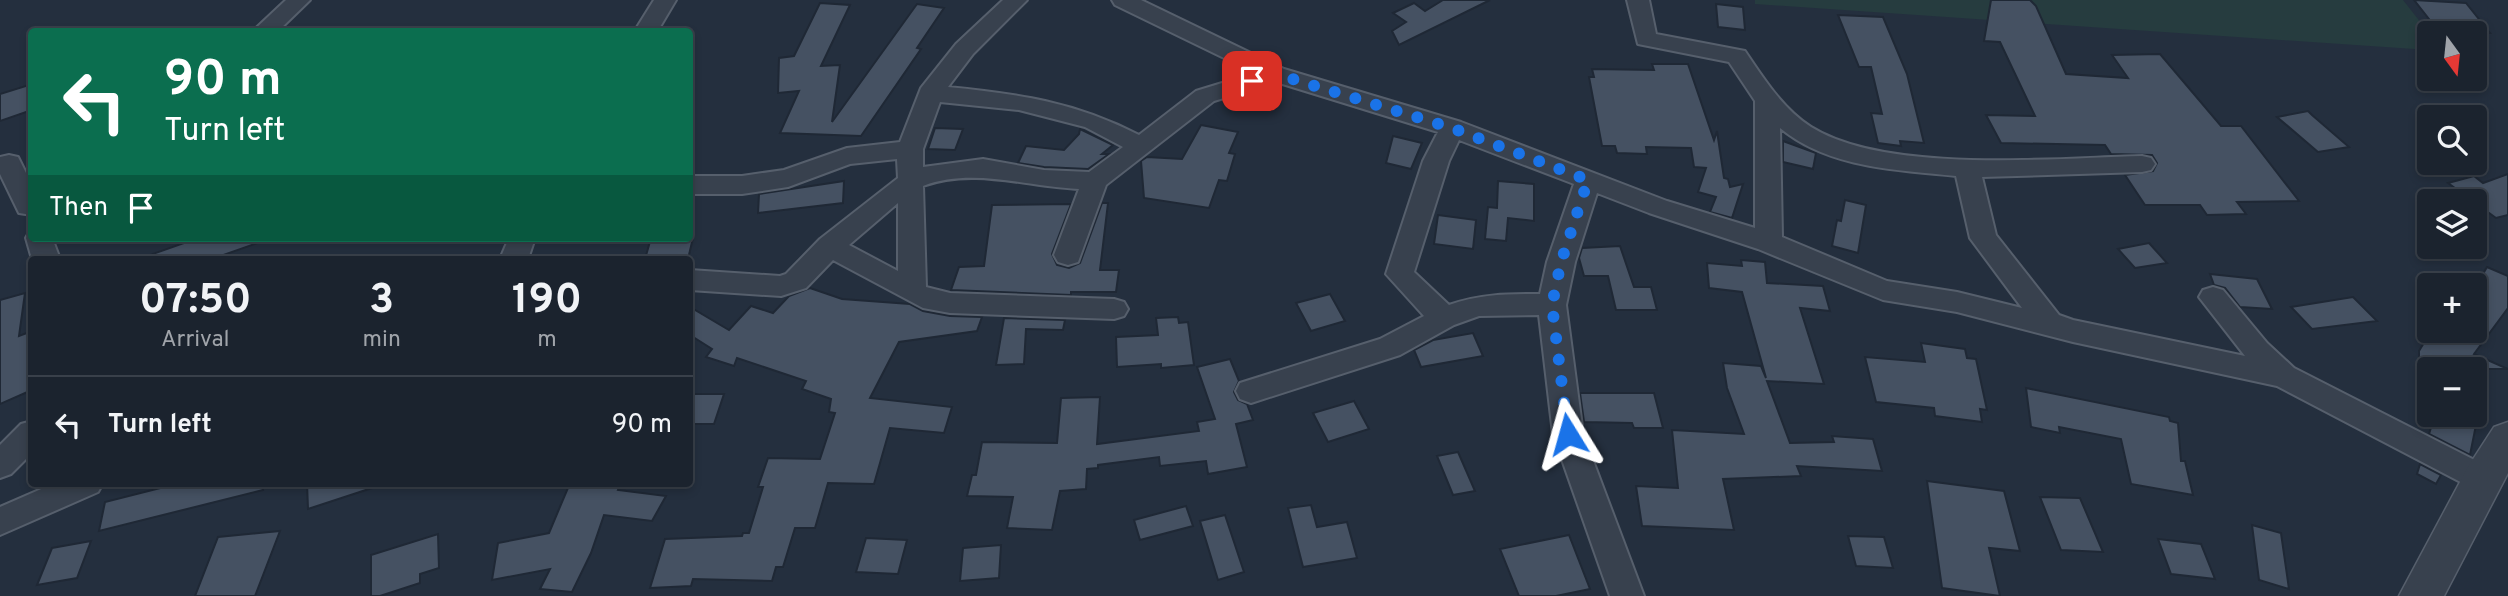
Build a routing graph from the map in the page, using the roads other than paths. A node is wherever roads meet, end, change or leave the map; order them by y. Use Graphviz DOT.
graph roads {
  1 [pos="299,0"];
  2 [pos="666,0"];
  3 [pos="1016,0"];
  4 [pos="1123,0"];
  5 [pos="1638,0"];
  6 [pos="268,28"];
  7 [pos="648,28"];
  8 [pos="1276,74"];
  9 [pos="930,93"];
  10 [pos="1767,101"];
  11 [pos="1452,128"];
  12 [pos="1139,145"];
  13 [pos="910,149"];
  14 [pos="2142,164"];
  15 [pos="0,166"];
  16 [pos="1967,169"];
  17 [pos="1588,180"];
  18 [pos="911,181"];
  19 [pos="1095,181"];
  20 [pos="693,185"];
  21 [pos="28,204"];
  22 [pos="1768,242"];
  23 [pos="830,246"];
  24 [pos="1068,256"];
  25 [pos="693,279"];
  26 [pos="912,292"];
  27 [pos="2213,297"];
  28 [pos="1552,305"];
  29 [pos="1114,309"];
  30 [pos="1444,318"];
  31 [pos="2073,331"];
  32 [pos="2284,376"];
  33 [pos="1251,391"];
  34 [pos="20,435"];
  35 [pos="2508,439"];
  36 [pos="0,465"];
  37 [pos="2483,479"];
  38 [pos="78,487"];
  39 [pos="0,521"];
  40 [pos="1627,596"];
  41 [pos="2421,596"];
  1 -- 6 [label="street"];
  2 -- 7 [label="street"];
  3 -- 9 [label="street"];
  4 -- 8 [label="street"];
  5 -- 10 [label="street"];
  8 -- 11 [label="street"];
  8 -- 12 [label="street"];
  9 -- 12 [label="street"];
  9 -- 13 [label="street"];
  10 -- 16 [label="street"];
  10 -- 22 [label="street"];
  11 -- 17 [label="street"];
  11 -- 30 [label="street"];
  12 -- 19 [label="street"];
  13 -- 18 [label="street"];
  13 -- 20 [label="street"];
  14 -- 16 [label="street"];
  15 -- 21 [label="street"];
  16 -- 31 [label="street"];
  17 -- 22 [label="street"];
  17 -- 28 [label="street"];
  18 -- 19 [label="street"];
  18 -- 23 [label="street"];
  18 -- 26 [label="street"];
  19 -- 24 [label="street"];
  22 -- 31 [label="street"];
  23 -- 25 [label="street"];
  23 -- 26 [label="street"];
  26 -- 29 [label="street"];
  27 -- 32 [label="street"];
  28 -- 30 [label="street"];
  28 -- 40 [label="street"];
  30 -- 33 [label="street"];
  31 -- 32 [label="street"];
  32 -- 37 [label="street"];
  34 -- 36 [label="street"];
  35 -- 37 [label="street"];
  37 -- 41 [label="street"];
  38 -- 39 [label="street"];
}
